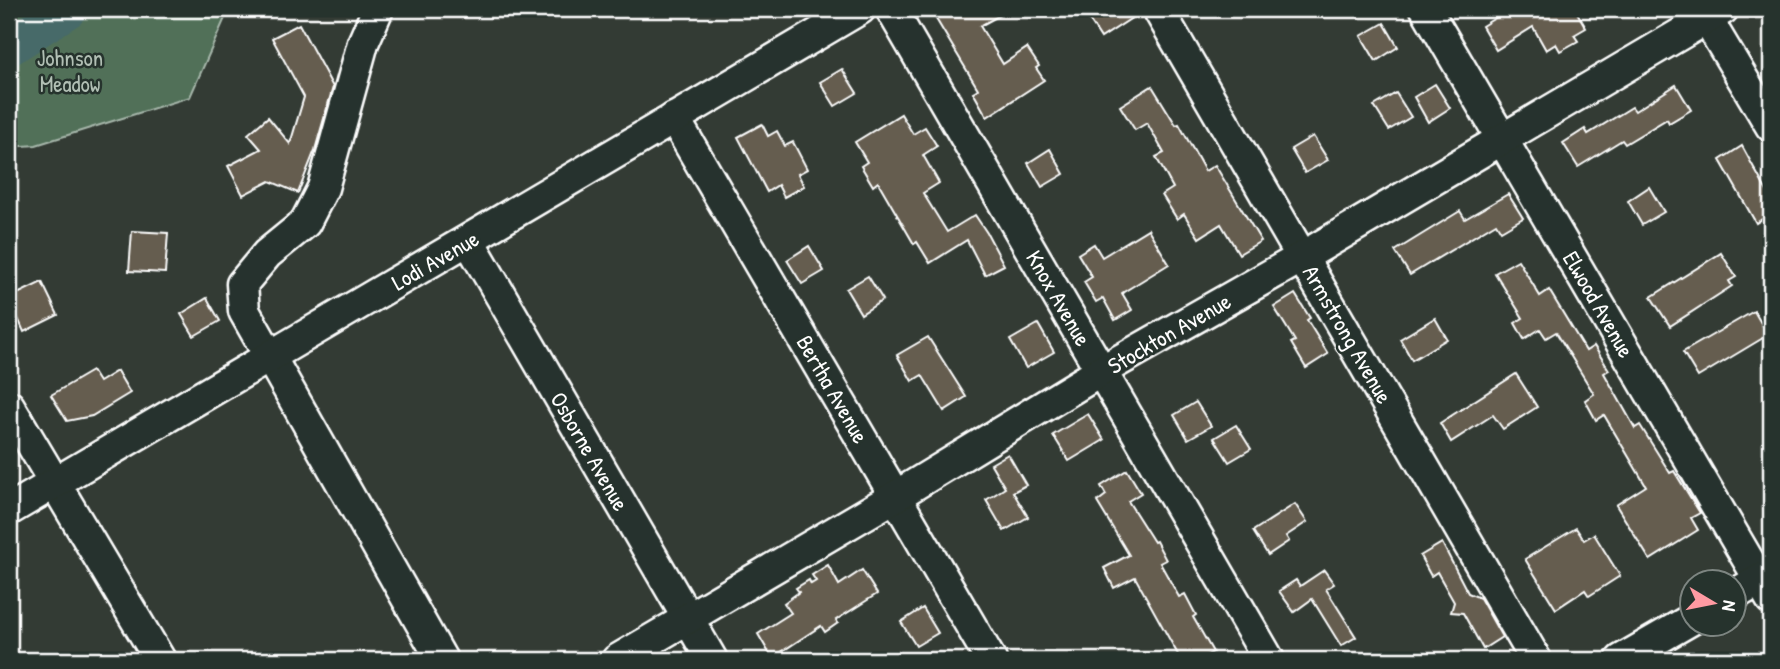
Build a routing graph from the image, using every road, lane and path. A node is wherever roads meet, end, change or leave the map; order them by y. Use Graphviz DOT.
graph roads {
  1 [pos="378,9"];
  2 [pos="860,9"];
  3 [pos="891,9"];
  4 [pos="1158,9"];
  5 [pos="1426,9"];
  6 [pos="1710,12"];
  7 [pos="674,118"];
  8 [pos="1771,126"];
  9 [pos="1502,139"];
  10 [pos="469,241"];
  11 [pos="1304,256"];
  12 [pos="270,356"];
  13 [pos="1101,371"];
  14 [pos="9,406"];
  15 [pos="55,483"];
  16 [pos="896,496"];
  17 [pos="9,510"];
  18 [pos="1767,584"];
  19 [pos="1748,590"];
  20 [pos="688,619"];
  21 [pos="1678,627"];
  22 [pos="160,660"];
  23 [pos="442,660"];
  24 [pos="617,660"];
  25 [pos="712,660"];
  26 [pos="991,660"];
  27 [pos="1269,660"];
  28 [pos="1536,660"];
  29 [pos="1621,660"];
  1 -- 12 [label="street"];
  2 -- 7 [label="street, Lodi Avenue"];
  3 -- 13 [label="street, Knox Avenue"];
  4 -- 11 [label="street, Armstrong Avenue"];
  5 -- 9 [label="street, Elwood Avenue"];
  6 -- 8 [label="street"];
  6 -- 9 [label="street, Stockton Avenue"];
  7 -- 10 [label="street, Lodi Avenue"];
  7 -- 16 [label="street, Bertha Avenue"];
  9 -- 11 [label="street, Stockton Avenue"];
  9 -- 18 [label="street, Elwood Avenue"];
  10 -- 12 [label="street, Lodi Avenue"];
  10 -- 20 [label="street, Osborne Avenue"];
  11 -- 13 [label="street, Stockton Avenue"];
  11 -- 28 [label="street, Armstrong Avenue"];
  12 -- 15 [label="street, Lodi Avenue"];
  12 -- 23 [label="street"];
  13 -- 16 [label="street, Stockton Avenue"];
  13 -- 27 [label="street, Knox Avenue"];
  14 -- 15 [label="street"];
  15 -- 17 [label="street, Lodi Avenue"];
  15 -- 22 [label="street"];
  16 -- 20 [label="street, Stockton Avenue"];
  16 -- 26 [label="street, Bertha Avenue"];
  18 -- 19 [label="street"];
  20 -- 24 [label="street, Stockton Avenue"];
  20 -- 25 [label="street, Osborne Avenue"];
  21 -- 29 [label="street"];
}
